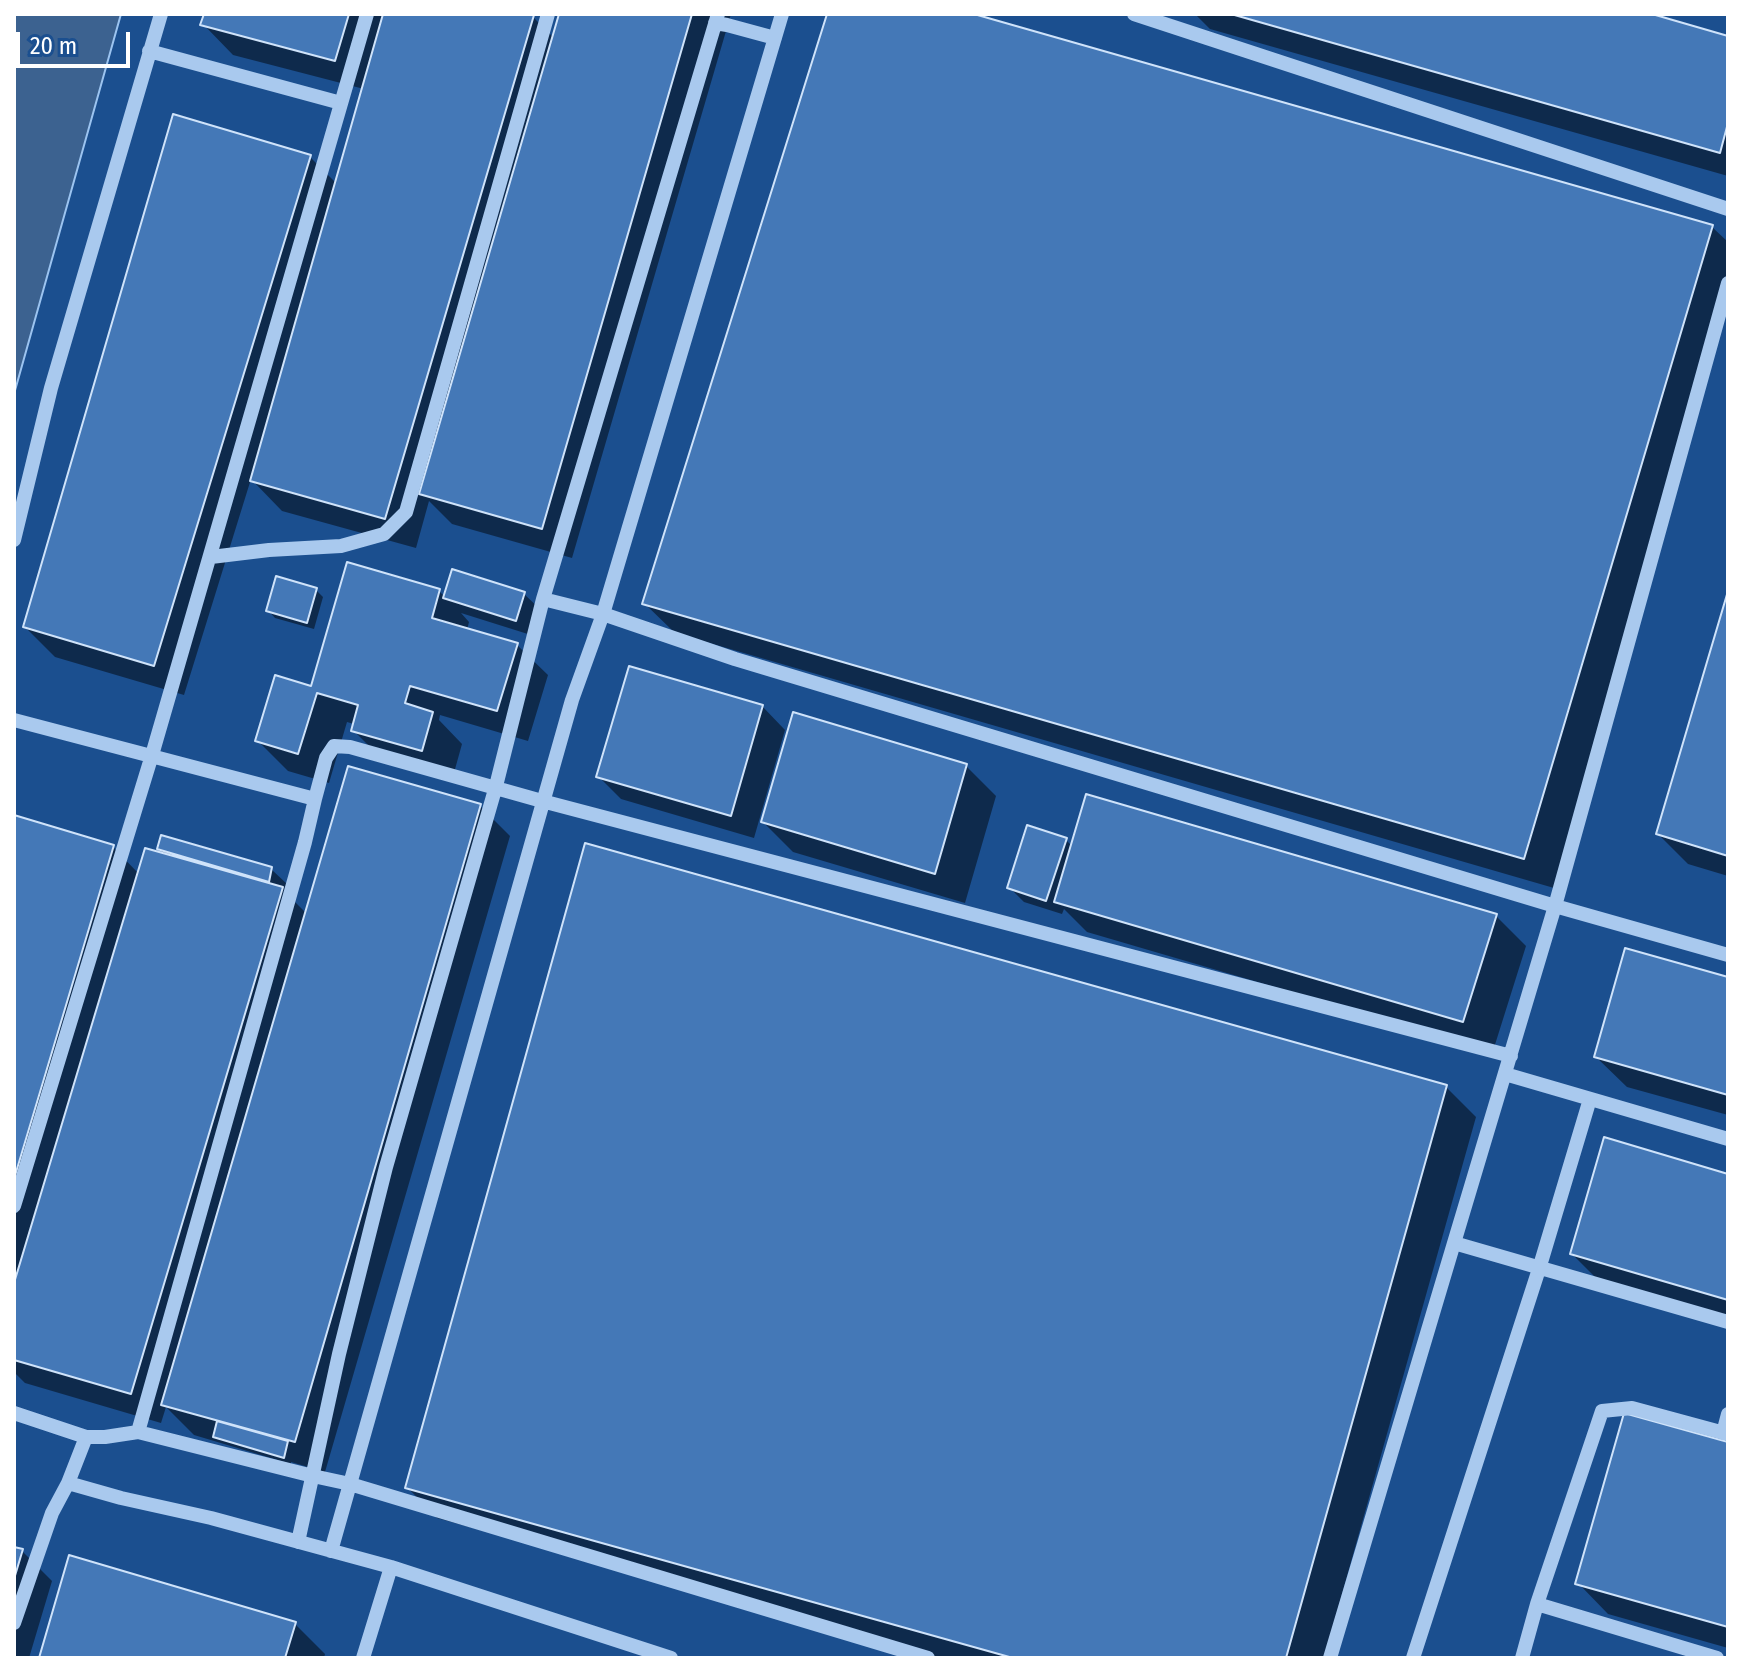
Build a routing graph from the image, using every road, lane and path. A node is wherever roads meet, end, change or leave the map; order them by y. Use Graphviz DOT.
graph roads {
  1 [pos="161,14"];
  2 [pos="367,14"];
  3 [pos="548,14"];
  4 [pos="782,14"];
  5 [pos="1134,14"];
  6 [pos="720,21"];
  7 [pos="768,37"];
  8 [pos="149,51"];
  9 [pos="341,103"];
  10 [pos="1728,209"];
  11 [pos="1728,283"];
  12 [pos="14,540"];
  13 [pos="211,557"];
  14 [pos="543,599"];
  15 [pos="603,614"];
  16 [pos="14,720"];
  17 [pos="152,755"];
  18 [pos="496,786"];
  19 [pos="315,799"];
  20 [pos="542,801"];
  21 [pos="1555,906"];
  22 [pos="1728,955"];
  23 [pos="1511,1056"];
  24 [pos="1505,1074"];
  25 [pos="1590,1099"];
  26 [pos="1728,1139"];
  27 [pos="14,1206"];
  28 [pos="1454,1243"];
  29 [pos="1539,1269"];
  30 [pos="1728,1322"];
  31 [pos="14,1413"];
  32 [pos="1728,1414"];
  33 [pos="138,1432"];
  34 [pos="1726,1434"];
  35 [pos="86,1437"];
  36 [pos="313,1476"];
  37 [pos="68,1483"];
  38 [pos="350,1484"];
  39 [pos="298,1542"];
  40 [pos="331,1551"];
  41 [pos="391,1567"];
  42 [pos="1537,1604"];
  43 [pos="14,1623"];
  44 [pos="363,1658"];
  45 [pos="671,1658"];
  46 [pos="928,1658"];
  47 [pos="1330,1658"];
  48 [pos="1413,1658"];
  49 [pos="1522,1658"];
  50 [pos="1717,1658"];
  1 -- 8 [label="lane"];
  2 -- 9 [label="lane"];
  3 -- 13 [label="lane"];
  4 -- 7 [label="lane"];
  5 -- 10 [label="lane"];
  6 -- 7 [label="lane"];
  6 -- 14 [label="lane"];
  7 -- 15 [label="lane"];
  8 -- 9 [label="lane"];
  8 -- 12 [label="lane"];
  9 -- 13 [label="lane"];
  11 -- 21 [label="lane"];
  13 -- 17 [label="lane"];
  14 -- 15 [label="lane"];
  14 -- 18 [label="lane"];
  15 -- 20 [label="lane"];
  15 -- 21 [label="lane"];
  16 -- 17 [label="lane"];
  17 -- 19 [label="lane"];
  17 -- 27 [label="lane"];
  18 -- 19 [label="lane"];
  18 -- 20 [label="lane"];
  18 -- 36 [label="lane"];
  19 -- 33 [label="lane"];
  20 -- 23 [label="lane"];
  20 -- 38 [label="lane"];
  21 -- 22 [label="lane"];
  21 -- 23 [label="lane"];
  23 -- 24 [label="lane"];
  24 -- 25 [label="lane"];
  24 -- 28 [label="lane"];
  25 -- 26 [label="lane"];
  25 -- 29 [label="lane"];
  28 -- 29 [label="lane"];
  28 -- 47 [label="lane"];
  29 -- 30 [label="lane"];
  29 -- 48 [label="lane"];
  31 -- 35 [label="lane"];
  32 -- 34 [label="lane"];
  33 -- 35 [label="lane"];
  33 -- 36 [label="lane"];
  34 -- 42 [label="lane"];
  35 -- 37 [label="lane"];
  36 -- 38 [label="lane"];
  36 -- 39 [label="lane"];
  37 -- 39 [label="lane"];
  37 -- 43 [label="lane"];
  38 -- 40 [label="lane"];
  38 -- 46 [label="lane"];
  39 -- 40 [label="lane"];
  40 -- 41 [label="lane"];
  41 -- 44 [label="lane"];
  41 -- 45 [label="lane"];
  42 -- 49 [label="lane"];
  42 -- 50 [label="lane"];
}
